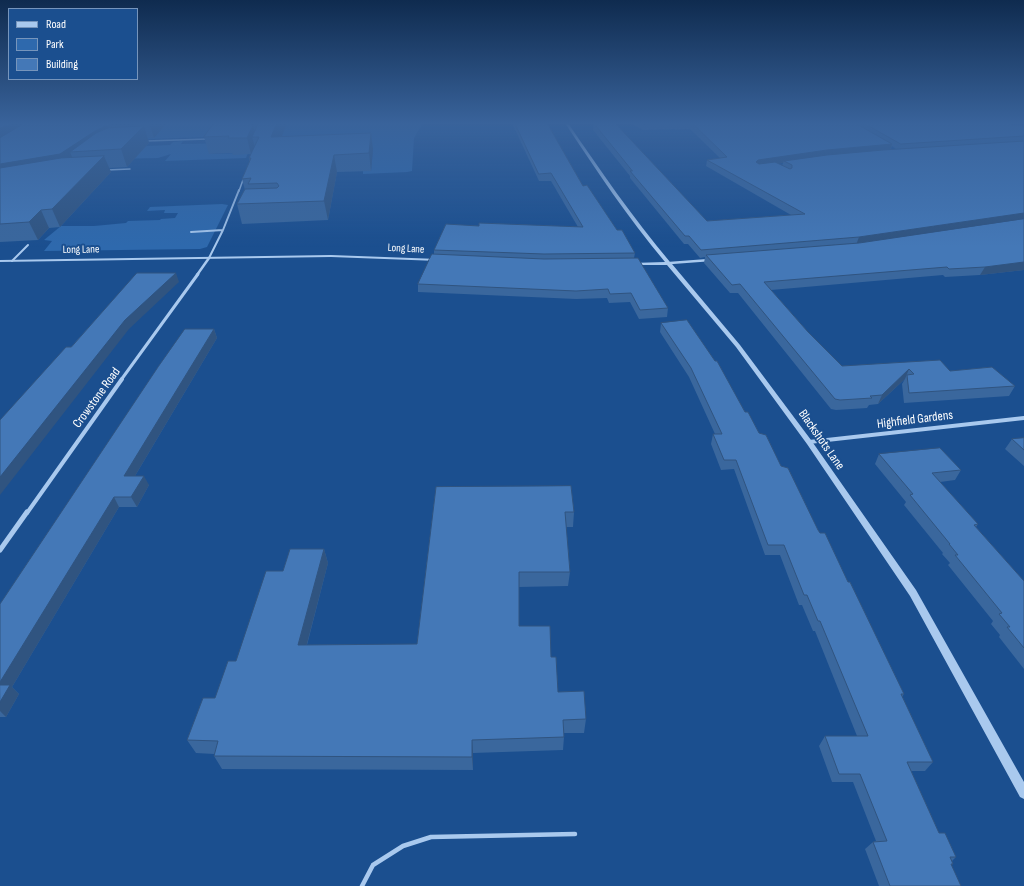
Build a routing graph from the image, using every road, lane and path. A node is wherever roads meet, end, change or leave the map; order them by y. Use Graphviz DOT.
graph roads {
  1 [pos="594,164"];
  2 [pos="130,169"];
  3 [pos="107,170"];
  4 [pos="244,177"];
  5 [pos="224,230"];
  6 [pos="191,232"];
  7 [pos="28,245"];
  8 [pos="209,258"];
  9 [pos="712,260"];
  10 [pos="0,261"];
  11 [pos="12,261"];
  12 [pos="444,261"];
  13 [pos="670,263"];
  14 [pos="628,264"];
  15 [pos="1024,418"];
  16 [pos="809,442"];
  17 [pos="0,550"];
  18 [pos="1024,793"];
  19 [pos="575,834"];
  20 [pos="362,886"];
  1 -- 13 [label="street, Blackshots Lane"];
  2 -- 3 [label="lane"];
  4 -- 5 [label="lane"];
  5 -- 6 [label="lane"];
  5 -- 8 [label="lane"];
  7 -- 11 [label="lane"];
  8 -- 11 [label="street, Long Lane"];
  8 -- 12 [label="street, Long Lane"];
  8 -- 17 [label="street, Crowstone Road"];
  9 -- 13 [label="street"];
  10 -- 11 [label="street, Long Lane"];
  13 -- 14 [label="street"];
  13 -- 16 [label="street, Blackshots Lane"];
  15 -- 16 [label="street, Highfield Gardens"];
  16 -- 18 [label="street, Blackshots Lane"];
  19 -- 20 [label="lane"];
}
